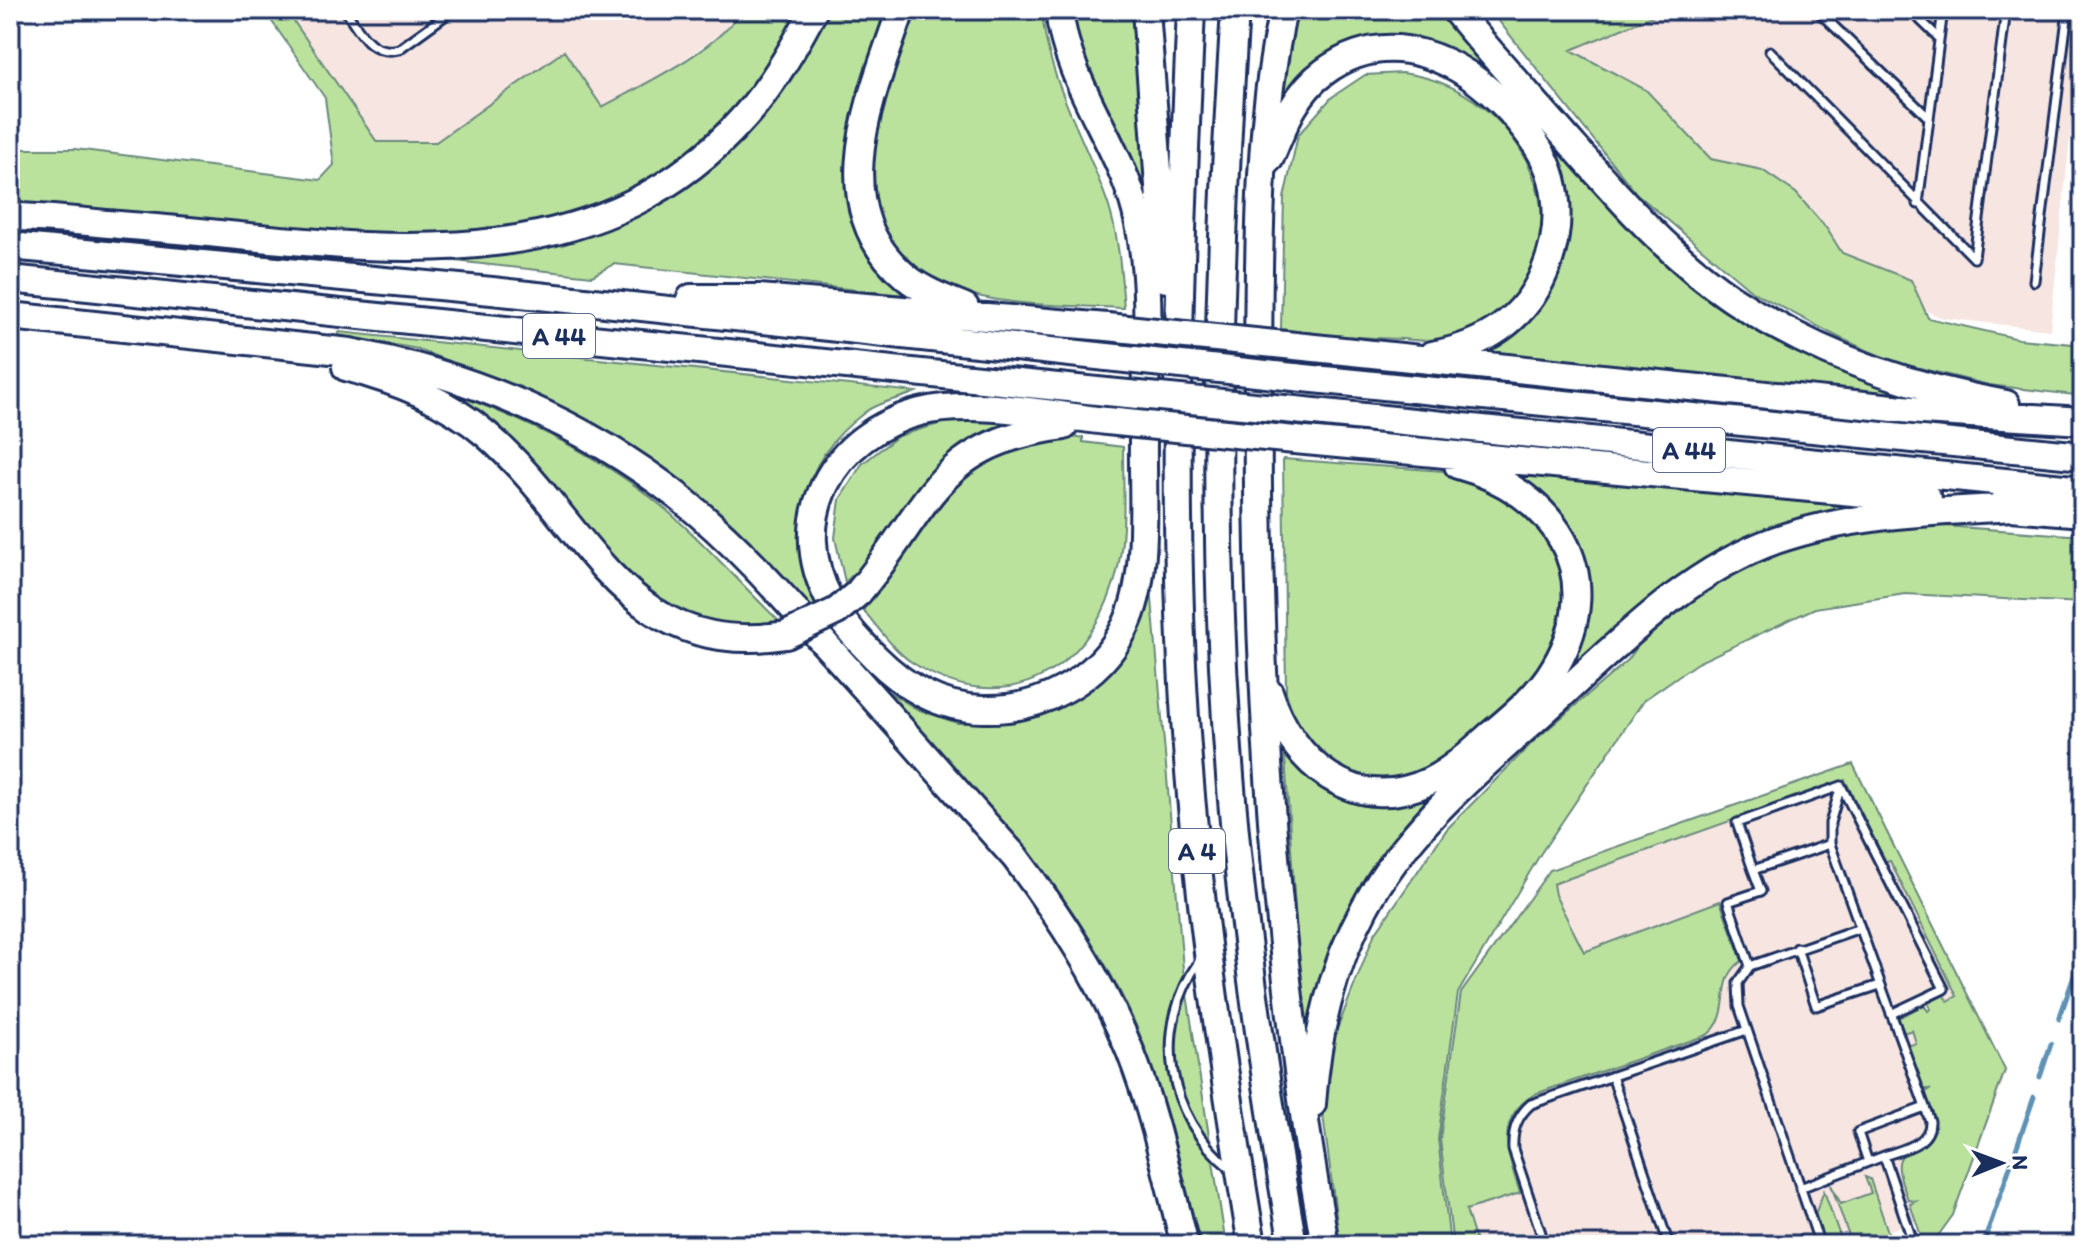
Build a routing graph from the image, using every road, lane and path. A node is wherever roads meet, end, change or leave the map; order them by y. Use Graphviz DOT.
graph roads {
  1 [pos="345,10"];
  2 [pos="453,10"];
  3 [pos="814,10"];
  4 [pos="901,10"];
  5 [pos="1059,10"];
  6 [pos="1146,10"];
  7 [pos="1191,10"];
  8 [pos="1235,10"];
  9 [pos="1283,10"];
  10 [pos="1455,10"];
  11 [pos="1817,10"];
  12 [pos="1910,10"];
  13 [pos="1943,10"];
  14 [pos="2006,10"];
  15 [pos="2068,10"];
  16 [pos="1939,38"];
  17 [pos="1770,51"];
  18 [pos="1929,118"];
  19 [pos="1263,177"];
  20 [pos="1918,204"];
  21 [pos="10,217"];
  22 [pos="10,246"];
  23 [pos="10,279"];
  24 [pos="2034,281"];
  25 [pos="492,291"];
  26 [pos="983,315"];
  27 [pos="10,316"];
  28 [pos="269,345"];
  29 [pos="1411,359"];
  30 [pos="2083,419"];
  31 [pos="1107,421"];
  32 [pos="1400,449"];
  33 [pos="1178,454"];
  34 [pos="2083,456"];
  35 [pos="2083,490"];
  36 [pos="2015,507"];
  37 [pos="2083,513"];
  38 [pos="1261,669"];
  39 [pos="1841,786"];
  40 [pos="1830,844"];
  41 [pos="1753,870"];
  42 [pos="1860,928"];
  43 [pos="1208,948"];
  44 [pos="1797,948"];
  45 [pos="1750,966"];
  46 [pos="1880,985"];
  47 [pos="1891,1014"];
  48 [pos="1747,1030"];
  49 [pos="1612,1076"];
  50 [pos="1925,1107"];
  51 [pos="1309,1155"];
  52 [pos="1884,1156"];
  53 [pos="1868,1162"];
  54 [pos="1241,1177"];
  55 [pos="1800,1188"];
  56 [pos="1185,1245"];
  57 [pos="1252,1245"];
  58 [pos="1293,1245"];
  59 [pos="1325,1245"];
  60 [pos="1545,1245"];
  61 [pos="1669,1245"];
  62 [pos="1820,1245"];
  63 [pos="1914,1245"];
  1 -- 2 [label="lane"];
  3 -- 21 [label="highway"];
  4 -- 26 [label="highway"];
  5 -- 31 [label="highway"];
  6 -- 33 [label="highway"];
  7 -- 33 [label="highway, A 4"];
  8 -- 58 [label="highway, A 4"];
  9 -- 19 [label="highway"];
  10 -- 30 [label="highway"];
  11 -- 18 [label="lane"];
  12 -- 16 [label="lane"];
  13 -- 16 [label="lane"];
  14 -- 20 [label="lane"];
  15 -- 24 [label="lane"];
  16 -- 18 [label="lane"];
  17 -- 20 [label="lane"];
  18 -- 20 [label="lane"];
  19 -- 29 [label="highway"];
  19 -- 38 [label="highway"];
  22 -- 25 [label="highway, A 44"];
  23 -- 35 [label="highway, A 44, bridge"];
  25 -- 26 [label="highway"];
  25 -- 34 [label="highway, A 44, bridge"];
  26 -- 29 [label="highway, bridge"];
  27 -- 28 [label="highway"];
  28 -- 31 [label="highway, bridge"];
  28 -- 56 [label="highway"];
  29 -- 30 [label="highway"];
  31 -- 32 [label="highway, bridge"];
  32 -- 36 [label="highway"];
  32 -- 38 [label="highway"];
  33 -- 43 [label="highway, A 4"];
  36 -- 37 [label="highway"];
  36 -- 51 [label="highway"];
  38 -- 51 [label="highway"];
  39 -- 40 [label="lane"];
  39 -- 41 [label="lane"];
  39 -- 47 [label="lane"];
  40 -- 41 [label="lane"];
  40 -- 42 [label="lane"];
  41 -- 45 [label="lane"];
  42 -- 44 [label="lane"];
  42 -- 46 [label="lane"];
  43 -- 54 [label="highway, A 4"];
  43 -- 54 [label="lane"];
  44 -- 45 [label="lane"];
  44 -- 46 [label="lane"];
  45 -- 48 [label="lane"];
  46 -- 47 [label="lane"];
  47 -- 50 [label="lane"];
  48 -- 49 [label="lane"];
  48 -- 55 [label="lane"];
  49 -- 60 [label="lane"];
  49 -- 61 [label="lane"];
  50 -- 52 [label="lane"];
  50 -- 53 [label="lane"];
  51 -- 59 [label="highway"];
  52 -- 53 [label="lane"];
  52 -- 63 [label="lane"];
  53 -- 55 [label="lane"];
  54 -- 57 [label="highway, A 4"];
  55 -- 62 [label="lane"];
}
